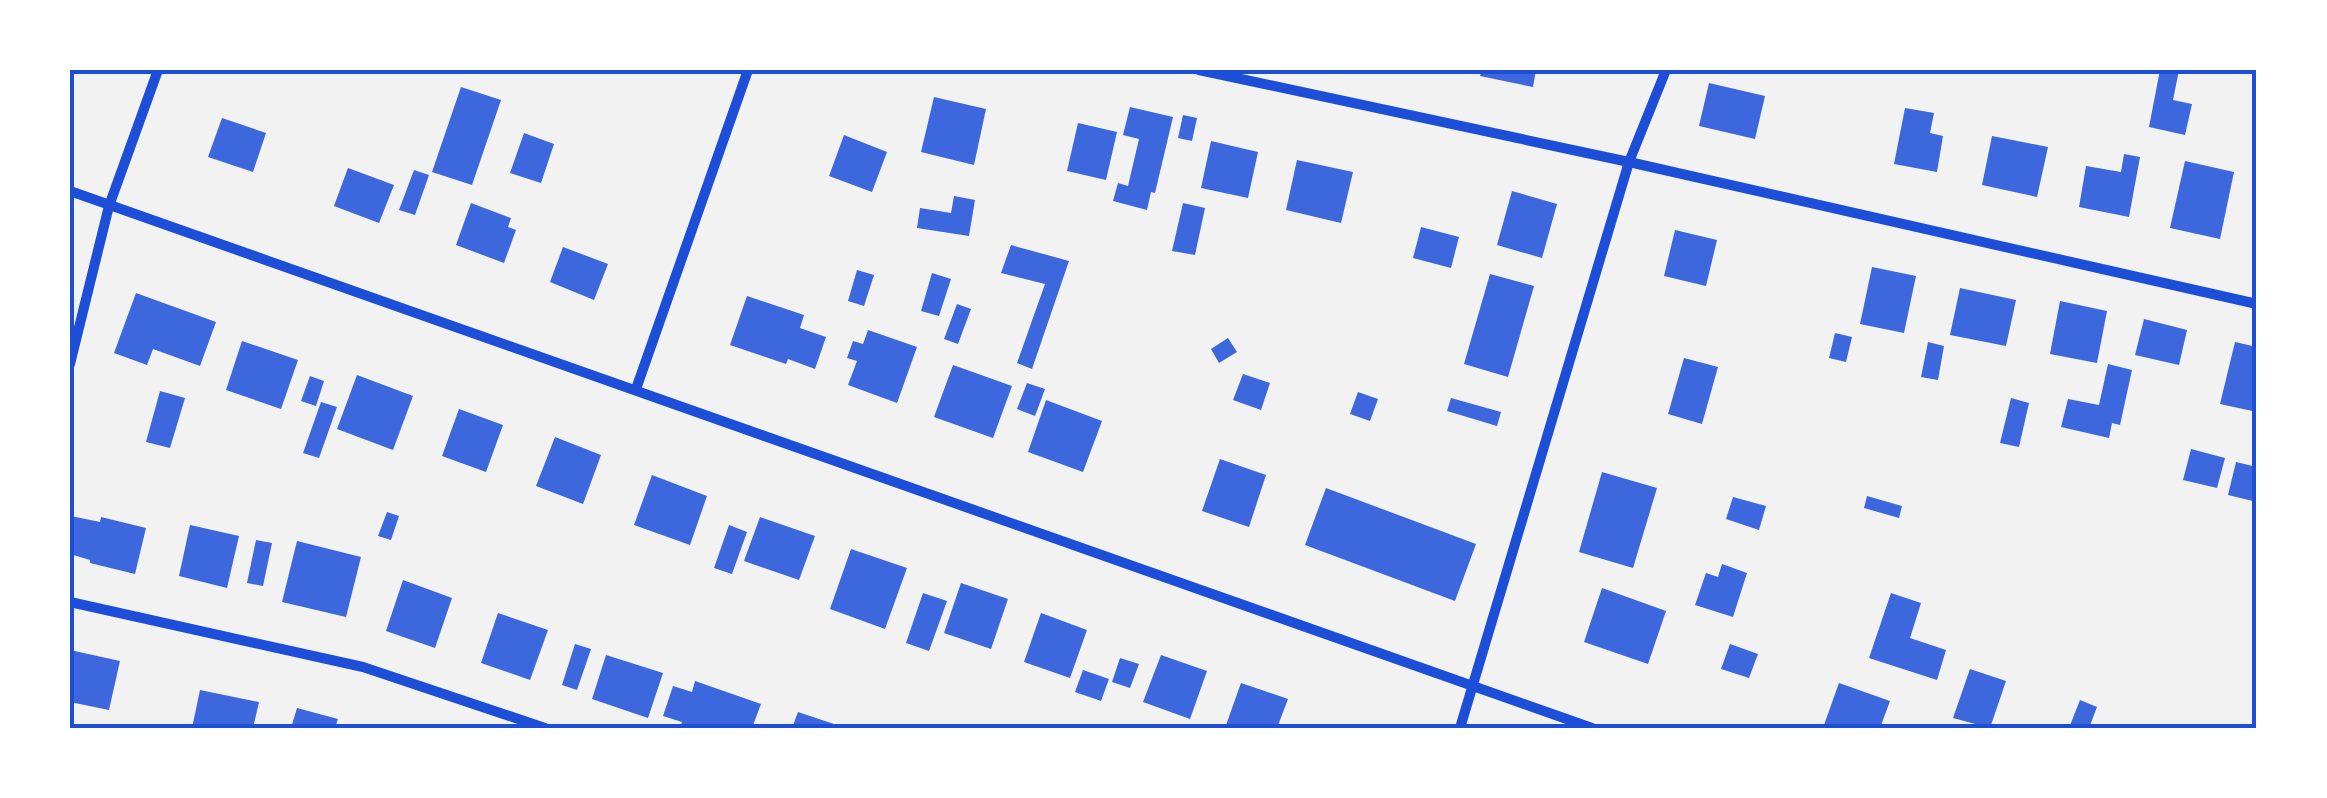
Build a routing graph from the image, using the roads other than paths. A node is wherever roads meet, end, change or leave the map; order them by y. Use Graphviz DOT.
graph roads {
  1 [pos="158,70"];
  2 [pos="748,70"];
  3 [pos="1199,70"];
  4 [pos="1666,70"];
  5 [pos="1630,162"];
  6 [pos="70,191"];
  7 [pos="109,206"];
  8 [pos="2257,304"];
  9 [pos="70,364"];
  10 [pos="636,389"];
  11 [pos="70,602"];
  12 [pos="1474,686"];
  13 [pos="546,728"];
  14 [pos="1460,728"];
  15 [pos="1592,728"];
  1 -- 7 [label="street"];
  2 -- 10 [label="street"];
  3 -- 5 [label="street"];
  4 -- 5 [label="street"];
  5 -- 8 [label="street"];
  5 -- 12 [label="street"];
  6 -- 7 [label="street"];
  7 -- 9 [label="street"];
  7 -- 10 [label="street"];
  10 -- 12 [label="street"];
  11 -- 13 [label="street"];
  12 -- 14 [label="street"];
  12 -- 15 [label="street"];
}
